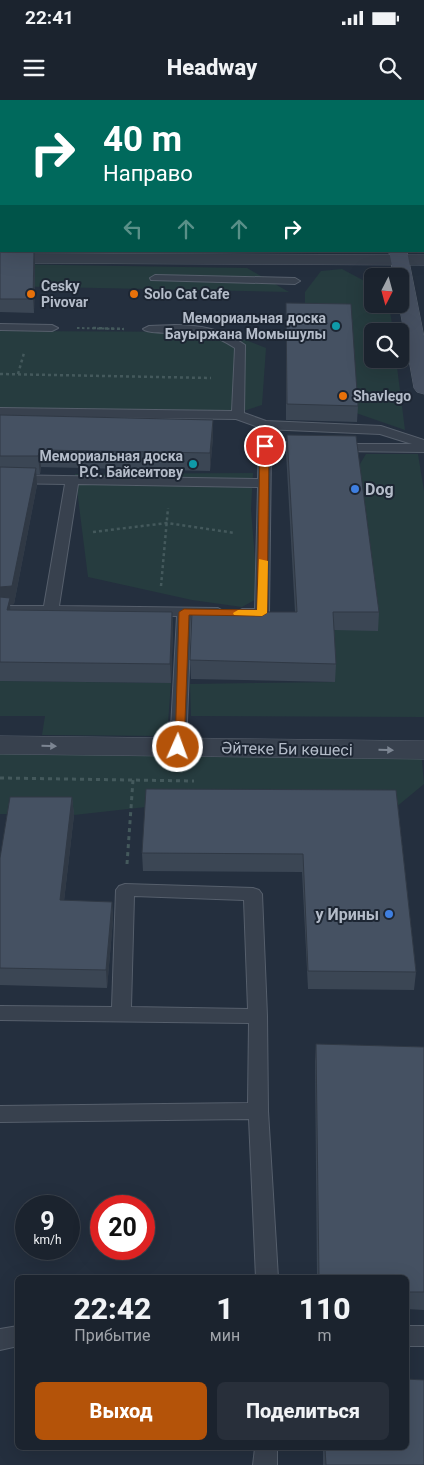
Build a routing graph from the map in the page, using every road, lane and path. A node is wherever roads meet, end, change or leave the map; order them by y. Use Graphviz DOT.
graph roads {
  1 [pos="399,256"];
  2 [pos="0,258"];
  3 [pos="280,259"];
  4 [pos="424,260"];
  5 [pos="155,278"];
  6 [pos="279,280"];
  7 [pos="295,281"];
  8 [pos="0,327"];
  9 [pos="52,328"];
  10 [pos="149,329"];
  11 [pos="0,374"];
  12 [pos="239,379"];
  13 [pos="424,388"];
  14 [pos="0,412"];
  15 [pos="238,414"];
  16 [pos="424,446"];
  17 [pos="0,479"];
  18 [pos="72,480"];
  19 [pos="171,482"];
  20 [pos="264,483"];
  21 [pos="167,523"];
  22 [pos="64,535"];
  23 [pos="263,537"];
  24 [pos="0,610"];
  25 [pos="51,610"];
  26 [pos="159,612"];
  27 [pos="184,612"];
  28 [pos="0,745"];
  29 [pos="178,747"];
  30 [pos="424,750"];
  31 [pos="133,780"];
  32 [pos="125,890"];
  33 [pos="0,1013"];
  34 [pos="120,1015"];
  35 [pos="258,1016"];
  36 [pos="258,1111"];
  37 [pos="0,1114"];
  38 [pos="268,1275"];
  39 [pos="15,1336"];
  40 [pos="409,1336"];
  41 [pos="424,1336"];
  42 [pos="0,1340"];
  43 [pos="266,1450"];
  44 [pos="265,1465"];
  1 -- 3 [label="street"];
  1 -- 4 [label="street"];
  1 -- 13 [label="main road"];
  2 -- 3 [label="street"];
  3 -- 6 [label="lane"];
  5 -- 6 [label="lane"];
  6 -- 7 [label="lane"];
  8 -- 9 [label="lane"];
  9 -- 10 [label="path"];
  10 -- 12 [label="lane"];
  11 -- 12 [label="path"];
  12 -- 15 [label="lane"];
  14 -- 15 [label="lane"];
  15 -- 16 [label="lane"];
  16 -- 20 [label="lane"];
  17 -- 18 [label="lane"];
  18 -- 19 [label="lane"];
  18 -- 22 [label="lane"];
  19 -- 20 [label="lane"];
  19 -- 21 [label="path"];
  20 -- 23 [label="lane"];
  21 -- 22 [label="path"];
  21 -- 23 [label="path"];
  21 -- 26 [label="path"];
  22 -- 25 [label="lane"];
  23 -- 27 [label="lane"];
  24 -- 25 [label="lane"];
  25 -- 26 [label="lane"];
  26 -- 27 [label="lane"];
  27 -- 29 [label="lane"];
  28 -- 29 [label="street, Әйтеке Би көшесі, one-way"];
  29 -- 30 [label="street, Әйтеке Би көшесі, one-way"];
  31 -- 32 [label="path"];
  32 -- 34 [label="lane"];
  32 -- 35 [label="lane"];
  33 -- 34 [label="lane"];
  34 -- 35 [label="lane"];
  35 -- 36 [label="lane"];
  36 -- 37 [label="lane"];
  36 -- 38 [label="lane"];
  39 -- 42 [label="lane"];
  40 -- 41 [label="lane"];
  43 -- 44 [label="lane"];
}
